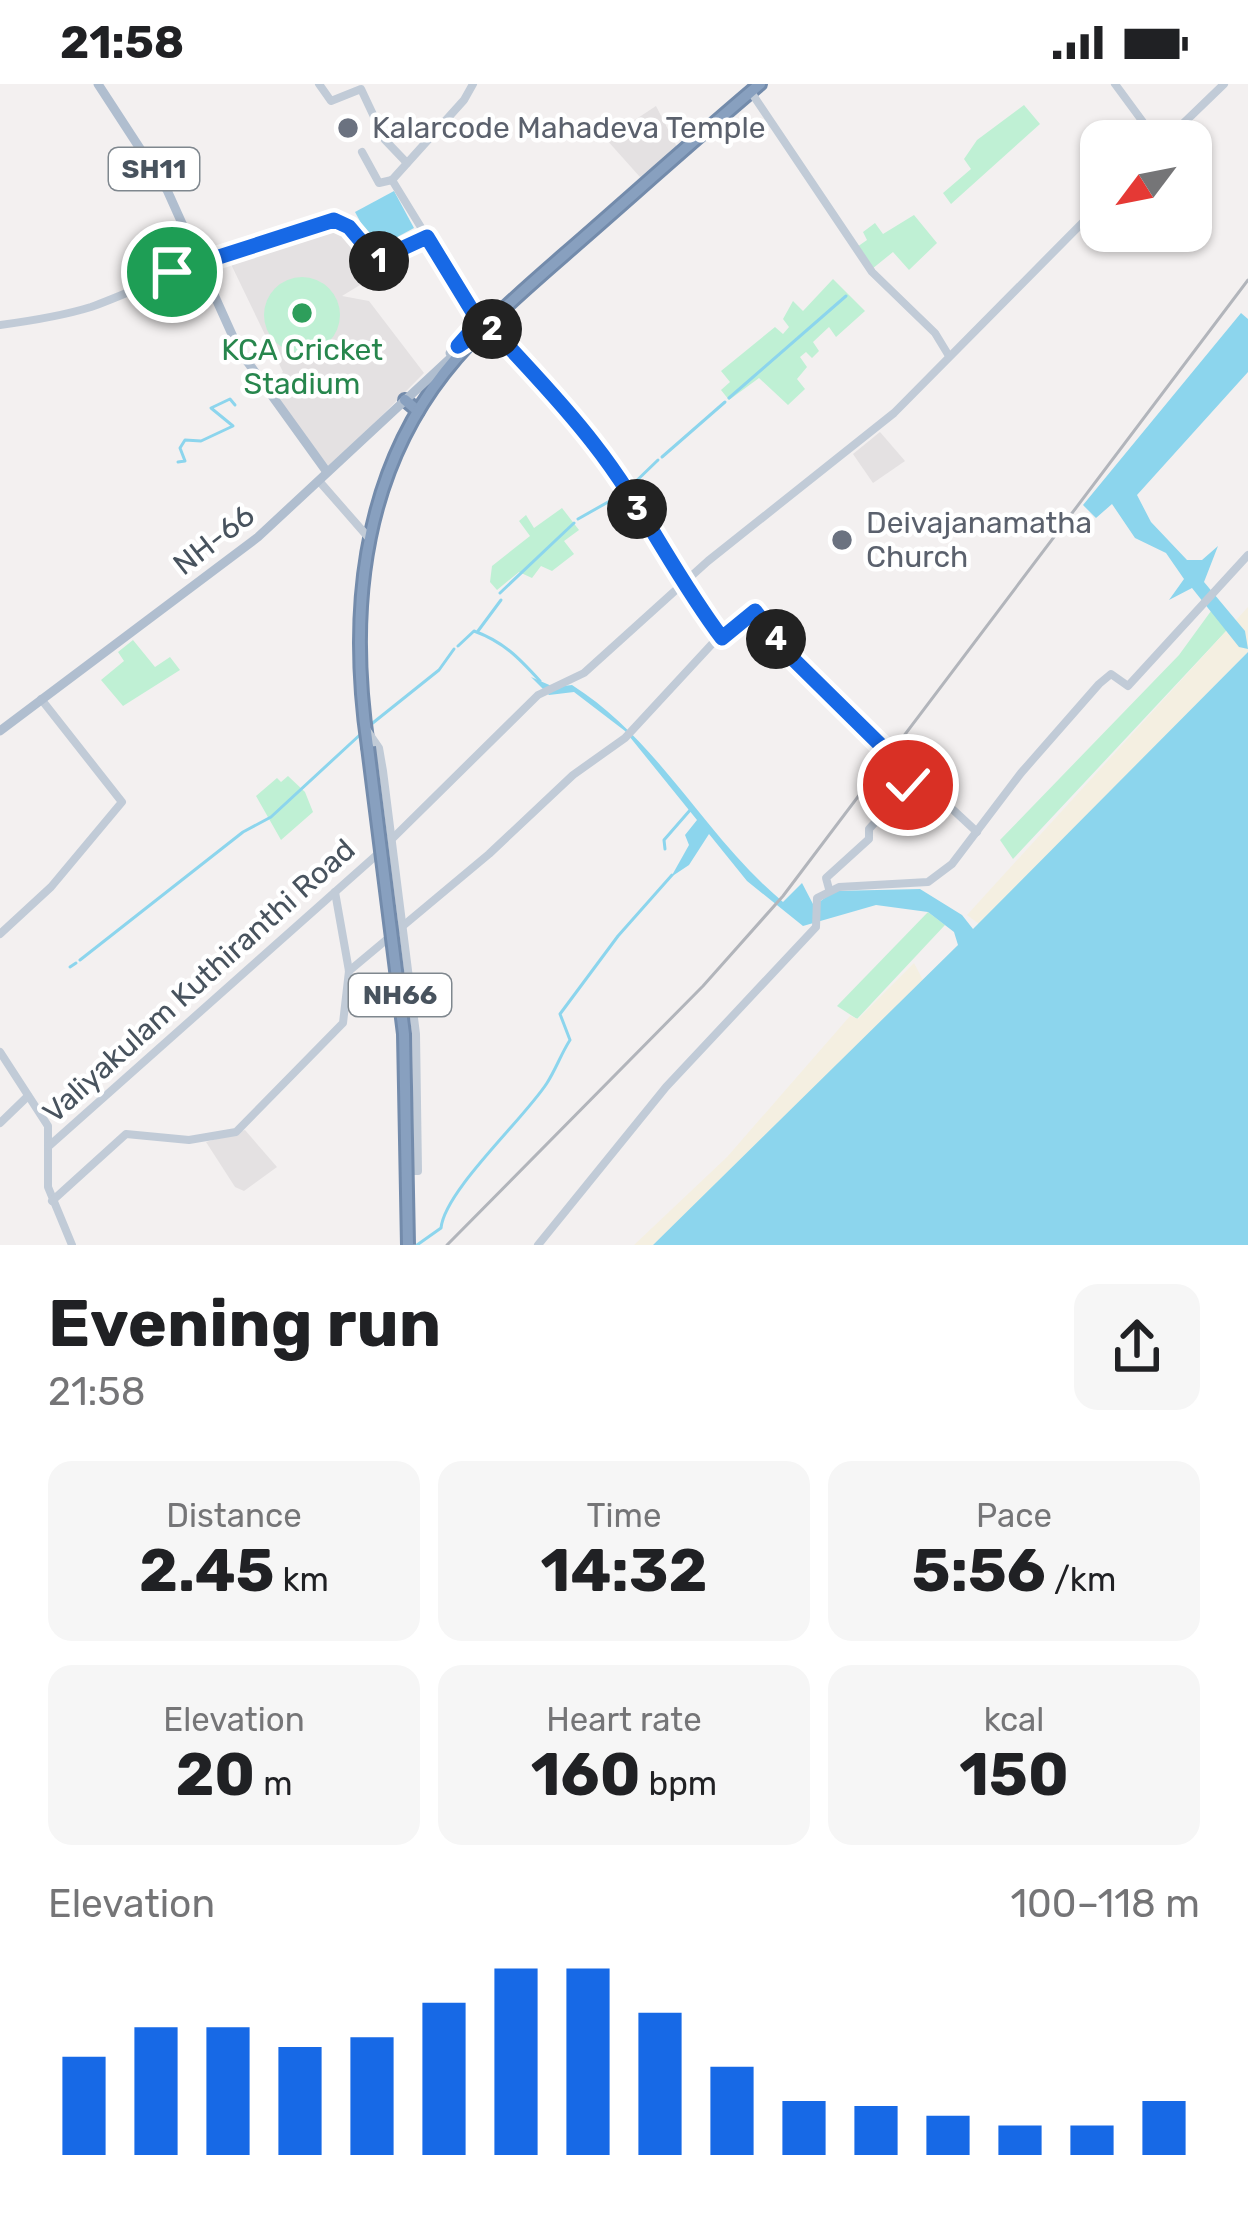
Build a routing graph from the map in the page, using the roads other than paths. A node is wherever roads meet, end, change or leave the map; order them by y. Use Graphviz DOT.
graph roads {
  1 [pos="98,84"];
  2 [pos="319,84"];
  3 [pos="472,84"];
  4 [pos="1115,84"];
  5 [pos="1224,84"];
  6 [pos="363,86"];
  7 [pos="755,88"];
  8 [pos="1144,120"];
  9 [pos="1184,120"];
  10 [pos="362,152"];
  11 [pos="407,163"];
  12 [pos="392,180"];
  13 [pos="1080,225"];
  14 [pos="586,236"];
  15 [pos="427,237"];
  16 [pos="196,261"];
  17 [pos="0,325"];
  18 [pos="486,325"];
  19 [pos="950,356"];
  20 [pos="444,362"];
  21 [pos="405,400"];
  22 [pos="418,411"];
  23 [pos="412,425"];
  24 [pos="323,477"];
  25 [pos="368,537"];
  26 [pos="1248,555"];
  27 [pos="682,586"];
  28 [pos="722,638"];
  29 [pos="41,699"];
  30 [pos="365,728"];
  31 [pos="0,731"];
  32 [pos="368,747"];
  33 [pos="915,779"];
  34 [pos="977,832"];
  35 [pos="392,838"];
  36 [pos="380,851"];
  37 [pos="829,890"];
  38 [pos="335,892"];
  39 [pos="405,923"];
  40 [pos="0,934"];
  41 [pos="389,935"];
  42 [pos="349,971"];
  43 [pos="0,1052"];
  44 [pos="28,1096"];
  45 [pos="0,1123"];
  46 [pos="49,1146"];
  47 [pos="52,1201"];
  48 [pos="72,1245"];
  49 [pos="408,1245"];
  50 [pos="538,1245"];
  1 -- 16 [label="main road, SH11"];
  2 -- 6 [label="main road"];
  3 -- 11 [label="main road"];
  4 -- 8 [label="main road"];
  5 -- 9 [label="main road"];
  6 -- 11 [label="main road"];
  7 -- 14 [label="highway, NH66"];
  7 -- 19 [label="main road"];
  10 -- 12 [label="main road"];
  11 -- 12 [label="main road"];
  12 -- 15 [label="main road"];
  13 -- 19 [label="main road"];
  14 -- 18 [label="highway, NH66"];
  14 -- 18 [label="highway, NH66"];
  15 -- 16 [label="main road"];
  15 -- 18 [label="main road"];
  16 -- 17 [label="main road"];
  16 -- 24 [label="main road, SH11"];
  18 -- 20 [label="main road"];
  18 -- 20 [label="main road"];
  18 -- 22 [label="highway, NH66"];
  18 -- 23 [label="highway, NH66"];
  18 -- 27 [label="main road"];
  19 -- 27 [label="main road"];
  20 -- 21 [label="main road, NH-66"];
  21 -- 22 [label="highway"];
  21 -- 24 [label="main road, NH-66"];
  22 -- 23 [label="highway, NH66"];
  23 -- 25 [label="highway, NH66"];
  24 -- 25 [label="main road"];
  24 -- 29 [label="main road, NH-66"];
  25 -- 30 [label="highway, NH66"];
  26 -- 34 [label="main road"];
  27 -- 28 [label="main road"];
  27 -- 35 [label="main road"];
  28 -- 33 [label="main road"];
  28 -- 39 [label="main road"];
  29 -- 31 [label="main road, NH-66"];
  29 -- 40 [label="main road"];
  30 -- 32 [label="highway, NH66"];
  30 -- 35 [label="main road"];
  32 -- 36 [label="main road"];
  32 -- 49 [label="highway, NH66, bridge"];
  33 -- 34 [label="main road"];
  33 -- 37 [label="main road"];
  34 -- 37 [label="main road"];
  35 -- 39 [label="main road"];
  36 -- 38 [label="main road, Valiyakulam Kuthiranthi Road"];
  36 -- 41 [label="main road"];
  37 -- 50 [label="main road"];
  38 -- 42 [label="main road"];
  38 -- 46 [label="main road, Valiyakulam Kuthiranthi Road"];
  39 -- 41 [label="main road"];
  39 -- 41 [label="main road"];
  41 -- 42 [label="main road"];
  42 -- 47 [label="main road"];
  43 -- 44 [label="main road"];
  44 -- 45 [label="main road"];
  44 -- 46 [label="main road"];
  46 -- 47 [label="main road"];
  47 -- 48 [label="main road"];
}
